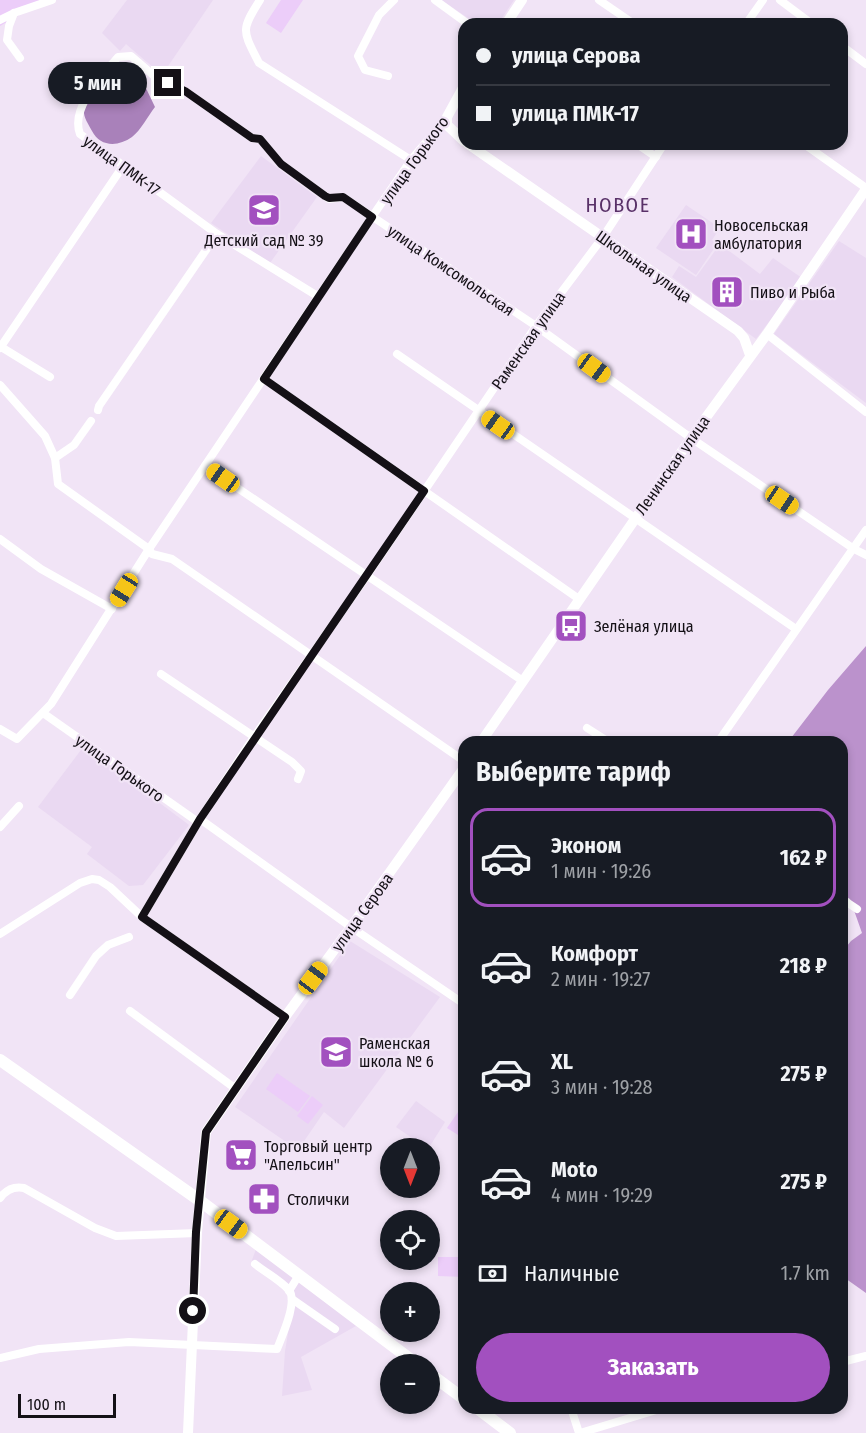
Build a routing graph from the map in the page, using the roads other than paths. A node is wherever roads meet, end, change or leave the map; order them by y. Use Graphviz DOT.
graph roads {
  1 [pos="52,0"];
  2 [pos="260,0"];
  3 [pos="394,0"];
  4 [pos="435,0"];
  5 [pos="522,0"];
  6 [pos="599,0"];
  7 [pos="763,0"];
  8 [pos="780,0"];
  9 [pos="14,13"];
  10 [pos="460,18"];
  11 [pos="510,18"];
  12 [pos="625,18"];
  13 [pos="750,18"];
  14 [pos="804,18"];
  15 [pos="0,20"];
  16 [pos="848,50"];
  17 [pos="20,58"];
  18 [pos="866,64"];
  19 [pos="388,76"];
  20 [pos="458,97"];
  21 [pos="447,117"];
  22 [pos="458,135"];
  23 [pos="477,150"];
  24 [pos="646,150"];
  25 [pos="660,150"];
  26 [pos="812,150"];
  27 [pos="656,157"];
  28 [pos="411,160"];
  29 [pos="123,166"];
  30 [pos="866,188"];
  31 [pos="372,217"];
  32 [pos="217,234"];
  33 [pos="603,237"];
  34 [pos="319,297"];
  35 [pos="536,326"];
  36 [pos="767,334"];
  37 [pos="1,347"];
  38 [pos="397,354"];
  39 [pos="750,355"];
  40 [pos="50,378"];
  41 [pos="264,379"];
  42 [pos="0,384"];
  43 [pos="98,411"];
  44 [pos="478,411"];
  45 [pos="866,412"];
  46 [pos="92,421"];
  47 [pos="691,438"];
  48 [pos="55,458"];
  49 [pos="206,466"];
  50 [pos="424,491"];
  51 [pos="635,519"];
  52 [pos="866,530"];
  53 [pos="2,544"];
  54 [pos="149,549"];
  55 [pos="854,549"];
  56 [pos="866,555"];
  57 [pos="366,577"];
  58 [pos="579,599"];
  59 [pos="112,609"];
  60 [pos="796,628"];
  61 [pos="311,656"];
  62 [pos="161,674"];
  63 [pos="523,681"];
  64 [pos="43,713"];
  65 [pos="587,728"];
  66 [pos="0,729"];
  67 [pos="485,736"];
  68 [pos="600,736"];
  69 [pos="722,736"];
  70 [pos="254,737"];
  71 [pos="458,757"];
  72 [pos="458,776"];
  73 [pos="298,779"];
  74 [pos="19,806"];
  75 [pos="199,821"];
  76 [pos="0,827"];
  77 [pos="848,902"];
  78 [pos="857,909"];
  79 [pos="142,917"];
  80 [pos="351,927"];
  81 [pos="0,934"];
  82 [pos="129,937"];
  83 [pos="70,994"];
  84 [pos="458,1000"];
  85 [pos="130,1011"];
  86 [pos="285,1017"];
  87 [pos="0,1060"];
  88 [pos="237,1089"];
  89 [pos="0,1198"];
  90 [pos="199,1200"];
  91 [pos="197,1233"];
  92 [pos="255,1264"];
  93 [pos="299,1275"];
  94 [pos="289,1291"];
  95 [pos="292,1299"];
  96 [pos="335,1329"];
  97 [pos="191,1346"];
  98 [pos="403,1354"];
  99 [pos="866,1356"];
  100 [pos="0,1358"];
  101 [pos="848,1360"];
  102 [pos="440,1381"];
  103 [pos="458,1395"];
  104 [pos="485,1414"];
  105 [pos="573,1414"];
  106 [pos="643,1414"];
  107 [pos="188,1433"];
  108 [pos="510,1433"];
  109 [pos="579,1433"];
  1 -- 9 [label="street"];
  2 -- 28 [label="street"];
  3 -- 19 [label="street"];
  4 -- 10 [label="street"];
  5 -- 11 [label="street"];
  6 -- 12 [label="street"];
  7 -- 13 [label="street"];
  8 -- 14 [label="street"];
  9 -- 15 [label="street"];
  9 -- 17 [label="street"];
  16 -- 18 [label="street"];
  20 -- 21 [label="street, улица Горького"];
  21 -- 22 [label="street"];
  21 -- 28 [label="street, улица Горького"];
  23 -- 33 [label="street, Школьная улица"];
  24 -- 27 [label="street"];
  25 -- 27 [label="street, Раменская улица"];
  26 -- 30 [label="street"];
  27 -- 33 [label="street, Раменская улица"];
  28 -- 31 [label="street, улица Горького"];
  29 -- 31 [label="street, улица ПМК-17"];
  29 -- 32 [label="street, улица ПМК-17"];
  29 -- 37 [label="street"];
  30 -- 36 [label="street, Ленинская улица"];
  31 -- 34 [label="street, улица Горького"];
  31 -- 35 [label="street, улица Комсомольская"];
  32 -- 34 [label="street, улица ПМК-17"];
  32 -- 43 [label="street"];
  33 -- 35 [label="street, Раменская улица"];
  33 -- 39 [label="street, Школьная улица"];
  34 -- 41 [label="street, улица Горького"];
  35 -- 44 [label="street, Раменская улица"];
  35 -- 47 [label="street, улица Комсомольская"];
  36 -- 39 [label="street, Ленинская улица"];
  36 -- 45 [label="street"];
  37 -- 40 [label="street"];
  38 -- 44 [label="street"];
  39 -- 47 [label="street, Ленинская улица"];
  41 -- 49 [label="street, улица Горького"];
  41 -- 50 [label="street"];
  42 -- 48 [label="street"];
  44 -- 50 [label="street, Раменская улица"];
  44 -- 51 [label="street"];
  46 -- 48 [label="street"];
  47 -- 51 [label="street, Ленинская улица"];
  47 -- 55 [label="street, улица Комсомольская"];
  48 -- 54 [label="street"];
  49 -- 54 [label="street, улица Горького"];
  49 -- 57 [label="street"];
  50 -- 57 [label="street, Раменская улица"];
  50 -- 58 [label="street"];
  51 -- 58 [label="street, Ленинская улица"];
  51 -- 60 [label="street"];
  52 -- 55 [label="street"];
  53 -- 59 [label="street"];
  54 -- 59 [label="street, улица Горького"];
  54 -- 61 [label="street"];
  55 -- 56 [label="street, улица Комсомольская"];
  55 -- 60 [label="street"];
  57 -- 61 [label="street, Раменская улица"];
  57 -- 63 [label="street"];
  58 -- 63 [label="street, Ленинская улица"];
  59 -- 64 [label="street, улица Горького"];
  60 -- 69 [label="street"];
  61 -- 70 [label="street, Раменская улица"];
  61 -- 71 [label="street"];
  62 -- 70 [label="street"];
  63 -- 67 [label="street, Ленинская улица"];
  64 -- 66 [label="street, улица Горького"];
  64 -- 75 [label="street, улица Горького"];
  65 -- 68 [label="street"];
  70 -- 73 [label="street"];
  70 -- 75 [label="street, Раменская улица"];
  72 -- 80 [label="street, улица Серова"];
  74 -- 76 [label="street"];
  75 -- 79 [label="street, Раменская улица"];
  75 -- 80 [label="street, улица Горького"];
  77 -- 78 [label="street"];
  79 -- 81 [label="street"];
  79 -- 86 [label="street"];
  80 -- 84 [label="street, улица Горького"];
  80 -- 86 [label="street, улица Серова"];
  82 -- 83 [label="street"];
  85 -- 88 [label="street"];
  86 -- 88 [label="street, улица Серова"];
  87 -- 90 [label="main road"];
  88 -- 90 [label="street, улица Серова"];
  89 -- 91 [label="street"];
  90 -- 91 [label="street, улица Серова"];
  90 -- 93 [label="main road"];
  91 -- 97 [label="street, улица Серова"];
  92 -- 94 [label="street"];
  93 -- 94 [label="street"];
  93 -- 98 [label="main road"];
  94 -- 95 [label="street"];
  95 -- 96 [label="street"];
  95 -- 97 [label="street"];
  97 -- 100 [label="street"];
  97 -- 107 [label="street, улица Серова"];
  99 -- 101 [label="street"];
  102 -- 103 [label="main road"];
  104 -- 108 [label="main road"];
  105 -- 109 [label="street"];
  106 -- 109 [label="street"];
}
